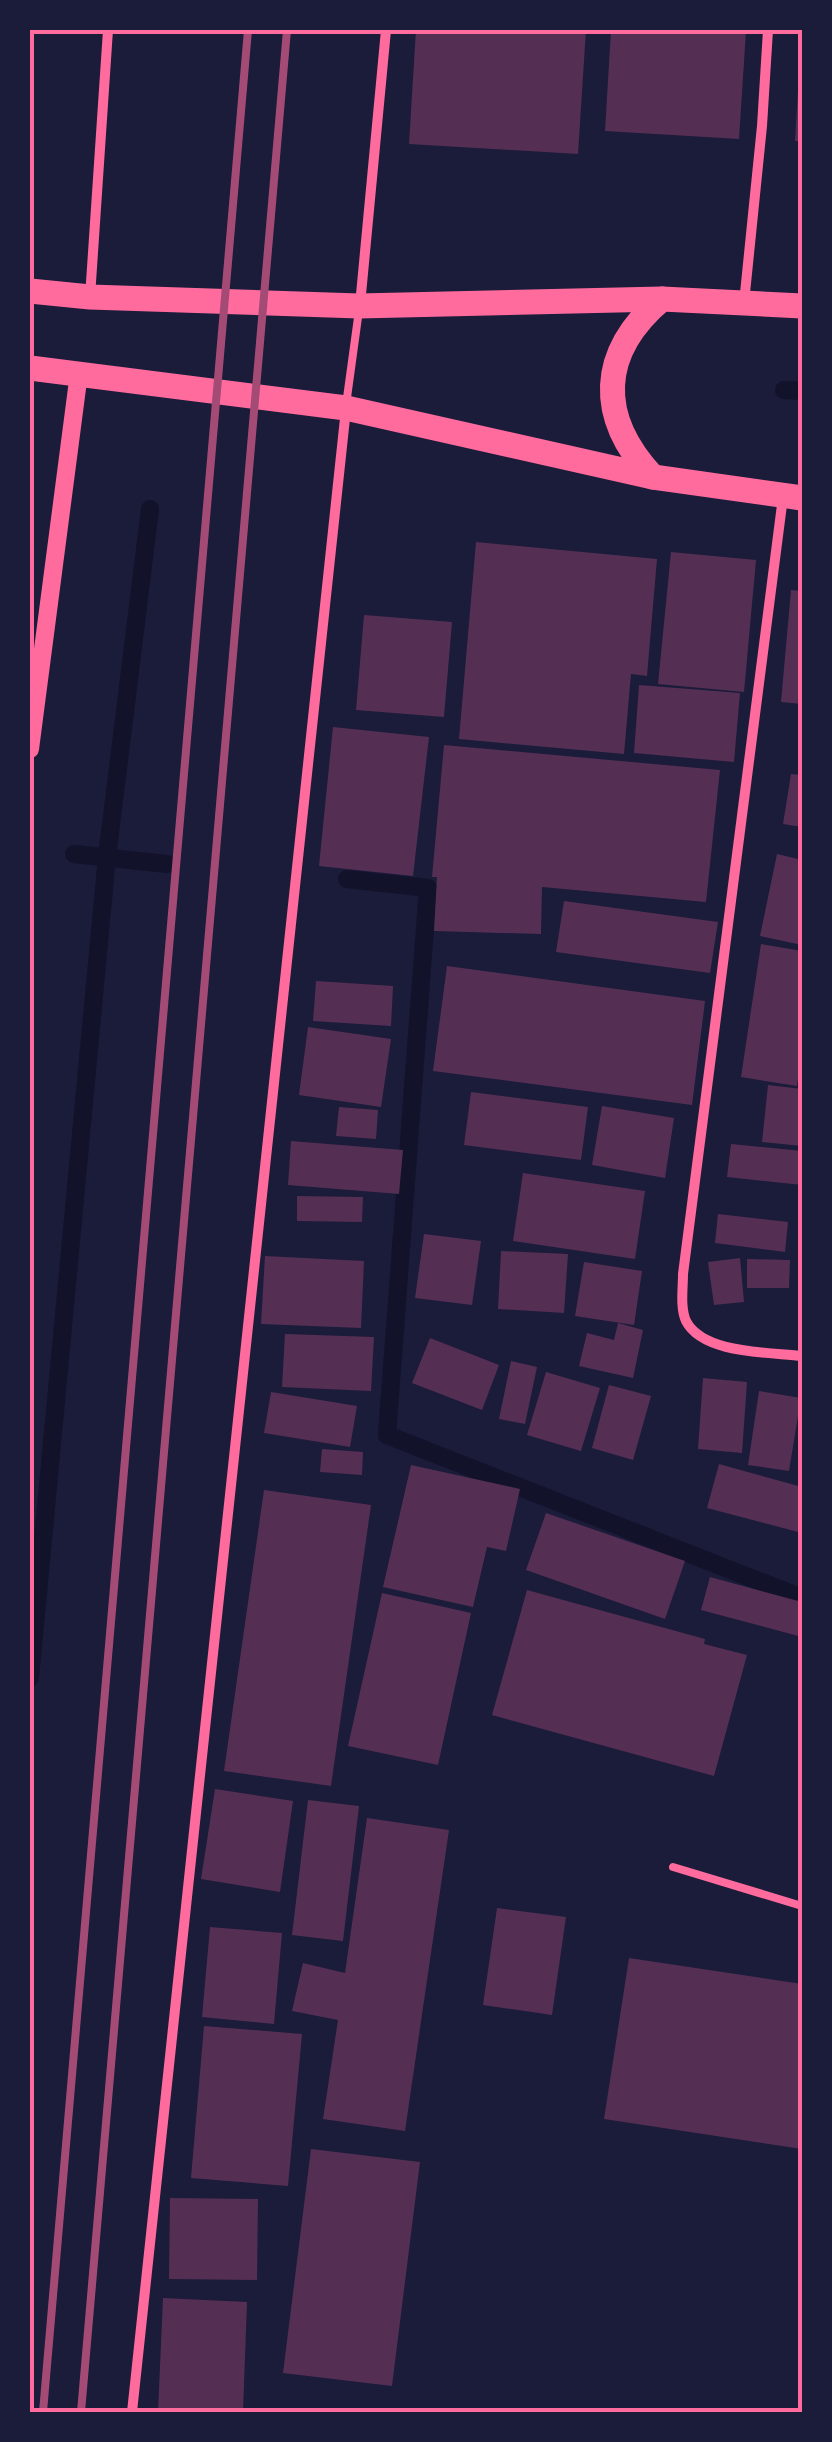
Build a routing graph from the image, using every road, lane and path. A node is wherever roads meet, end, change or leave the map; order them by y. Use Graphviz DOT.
graph roads {
  1 [pos="108,30"];
  2 [pos="386,30"];
  3 [pos="768,30"];
  4 [pos="30,291"];
  5 [pos="90,297"];
  6 [pos="662,299"];
  7 [pos="744,303"];
  8 [pos="360,306"];
  9 [pos="802,306"];
  10 [pos="30,368"];
  11 [pos="79,372"];
  12 [pos="346,408"];
  13 [pos="653,477"];
  14 [pos="792,497"];
  15 [pos="30,749"];
  16 [pos="802,1356"];
  17 [pos="673,1867"];
  18 [pos="802,1906"];
  19 [pos="132,2412"];
  1 -- 5 [label="street"];
  2 -- 8 [label="street"];
  3 -- 7 [label="street"];
  4 -- 5 [label="main road"];
  5 -- 8 [label="main road"];
  6 -- 7 [label="main road"];
  6 -- 8 [label="main road"];
  6 -- 13 [label="main road"];
  7 -- 9 [label="main road"];
  8 -- 12 [label="lane"];
  10 -- 11 [label="main road"];
  11 -- 12 [label="main road"];
  11 -- 15 [label="street"];
  12 -- 13 [label="main road"];
  12 -- 19 [label="street"];
  13 -- 14 [label="main road"];
  14 -- 16 [label="street"];
  17 -- 18 [label="lane"];
}
